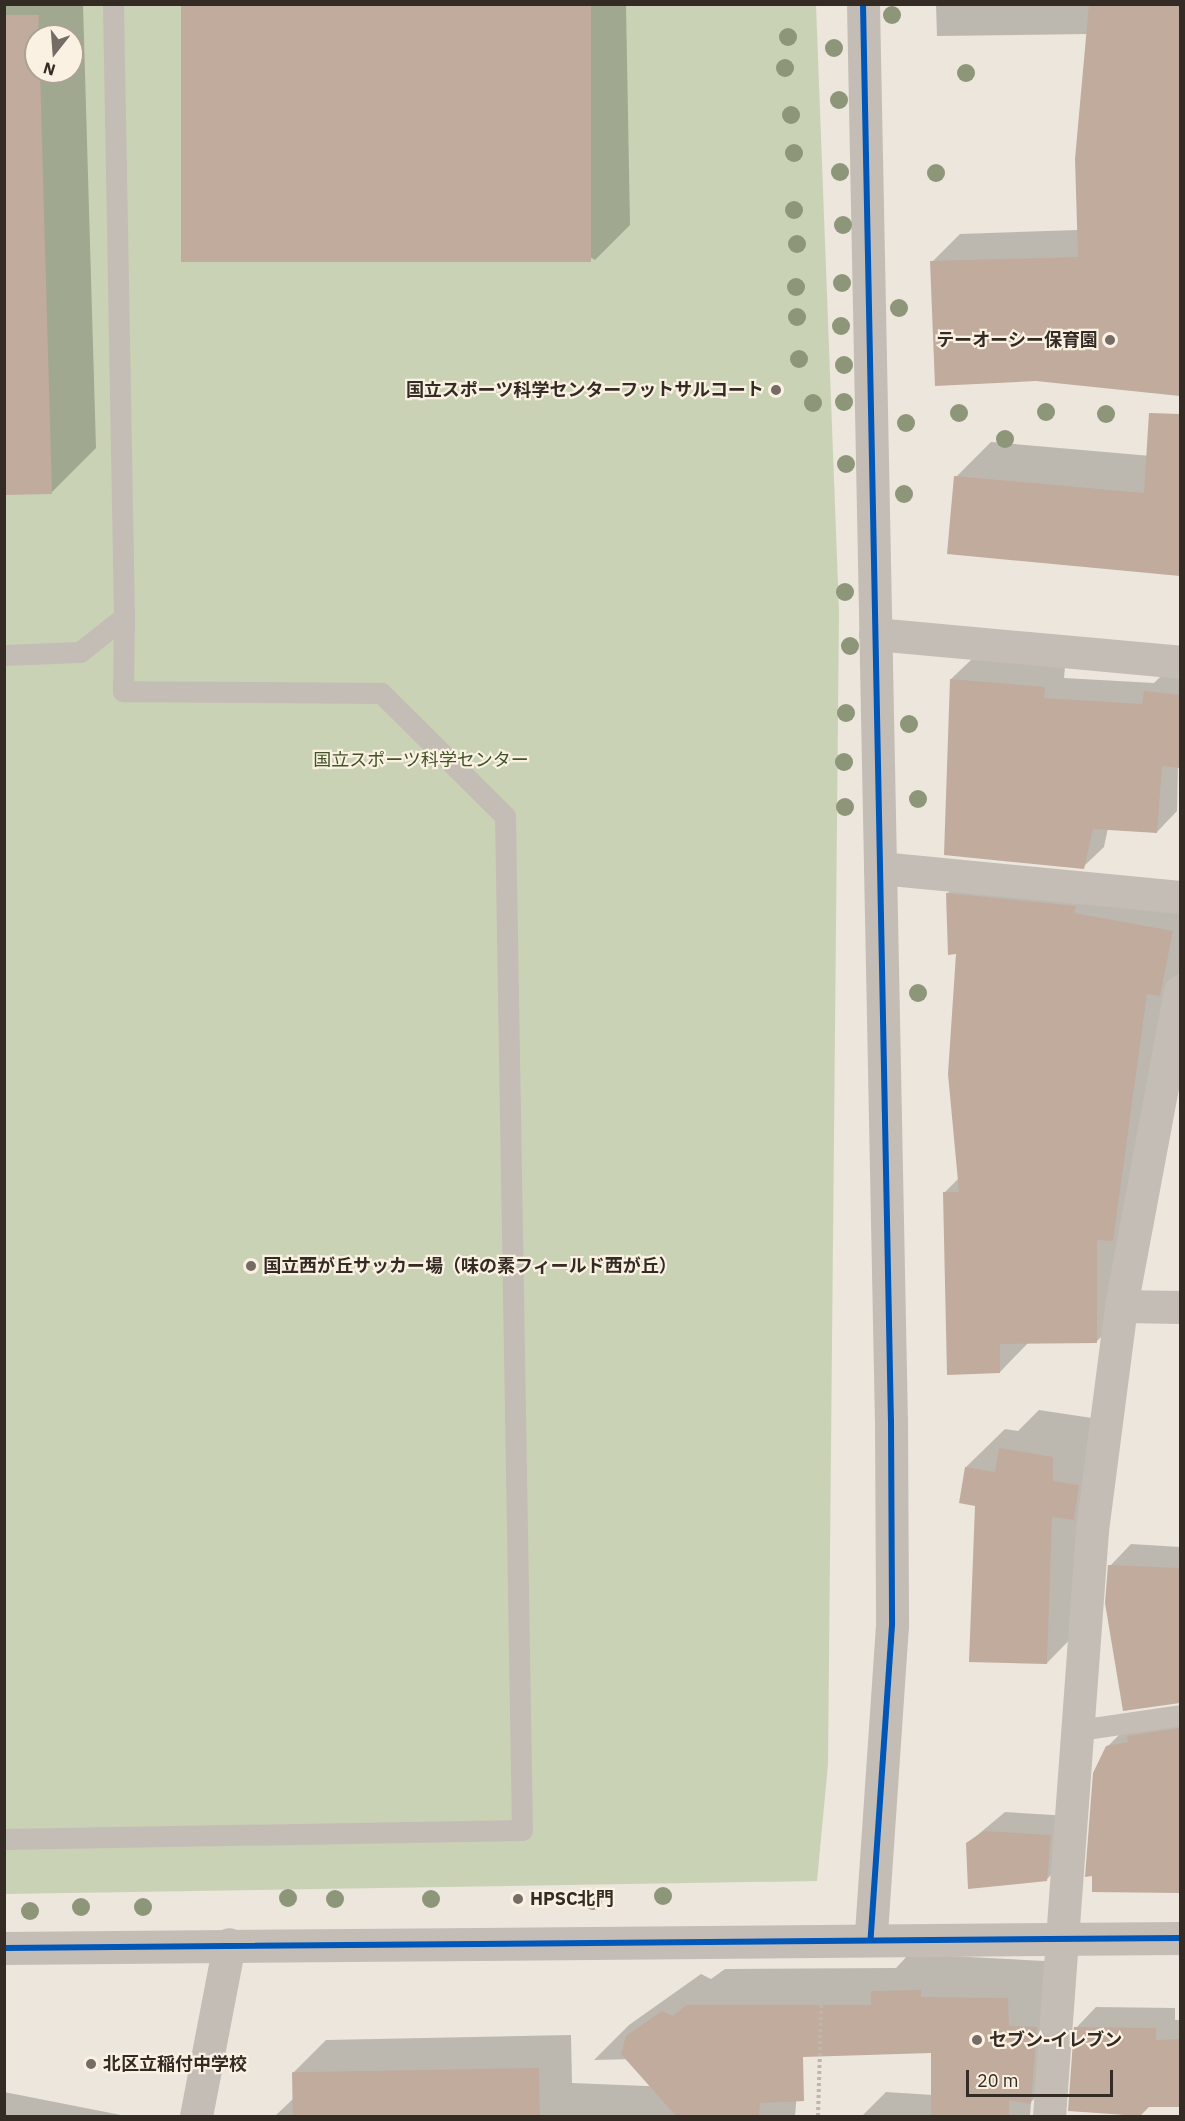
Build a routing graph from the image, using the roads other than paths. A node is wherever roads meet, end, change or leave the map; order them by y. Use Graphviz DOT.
graph roads {
  1 [pos="113,4"];
  2 [pos="863,4"];
  3 [pos="124,617"];
  4 [pos="875,634"];
  5 [pos="4,655"];
  6 [pos="1180,662"];
  7 [pos="880,868"];
  8 [pos="1180,897"];
  9 [pos="1179,1007"];
  10 [pos="1120,1306"];
  11 [pos="1180,1307"];
  12 [pos="1180,1715"];
  13 [pos="1079,1730"];
  14 [pos="4,1839"];
  15 [pos="871,1937"];
  16 [pos="1058,1937"];
  17 [pos="1180,1938"];
  18 [pos="229,1944"];
  19 [pos="4,1948"];
  20 [pos="196,2116"];
  21 [pos="1048,2116"];
  1 -- 3 [label="lane"];
  2 -- 4 [label="street"];
  3 -- 5 [label="lane"];
  3 -- 14 [label="lane"];
  4 -- 6 [label="street"];
  4 -- 7 [label="street"];
  7 -- 8 [label="street"];
  7 -- 15 [label="street"];
  9 -- 10 [label="street"];
  10 -- 11 [label="street"];
  10 -- 13 [label="street"];
  12 -- 13 [label="lane"];
  13 -- 16 [label="street"];
  15 -- 16 [label="street"];
  15 -- 18 [label="street"];
  16 -- 17 [label="street"];
  16 -- 21 [label="street"];
  18 -- 19 [label="street"];
  18 -- 20 [label="street"];
}
